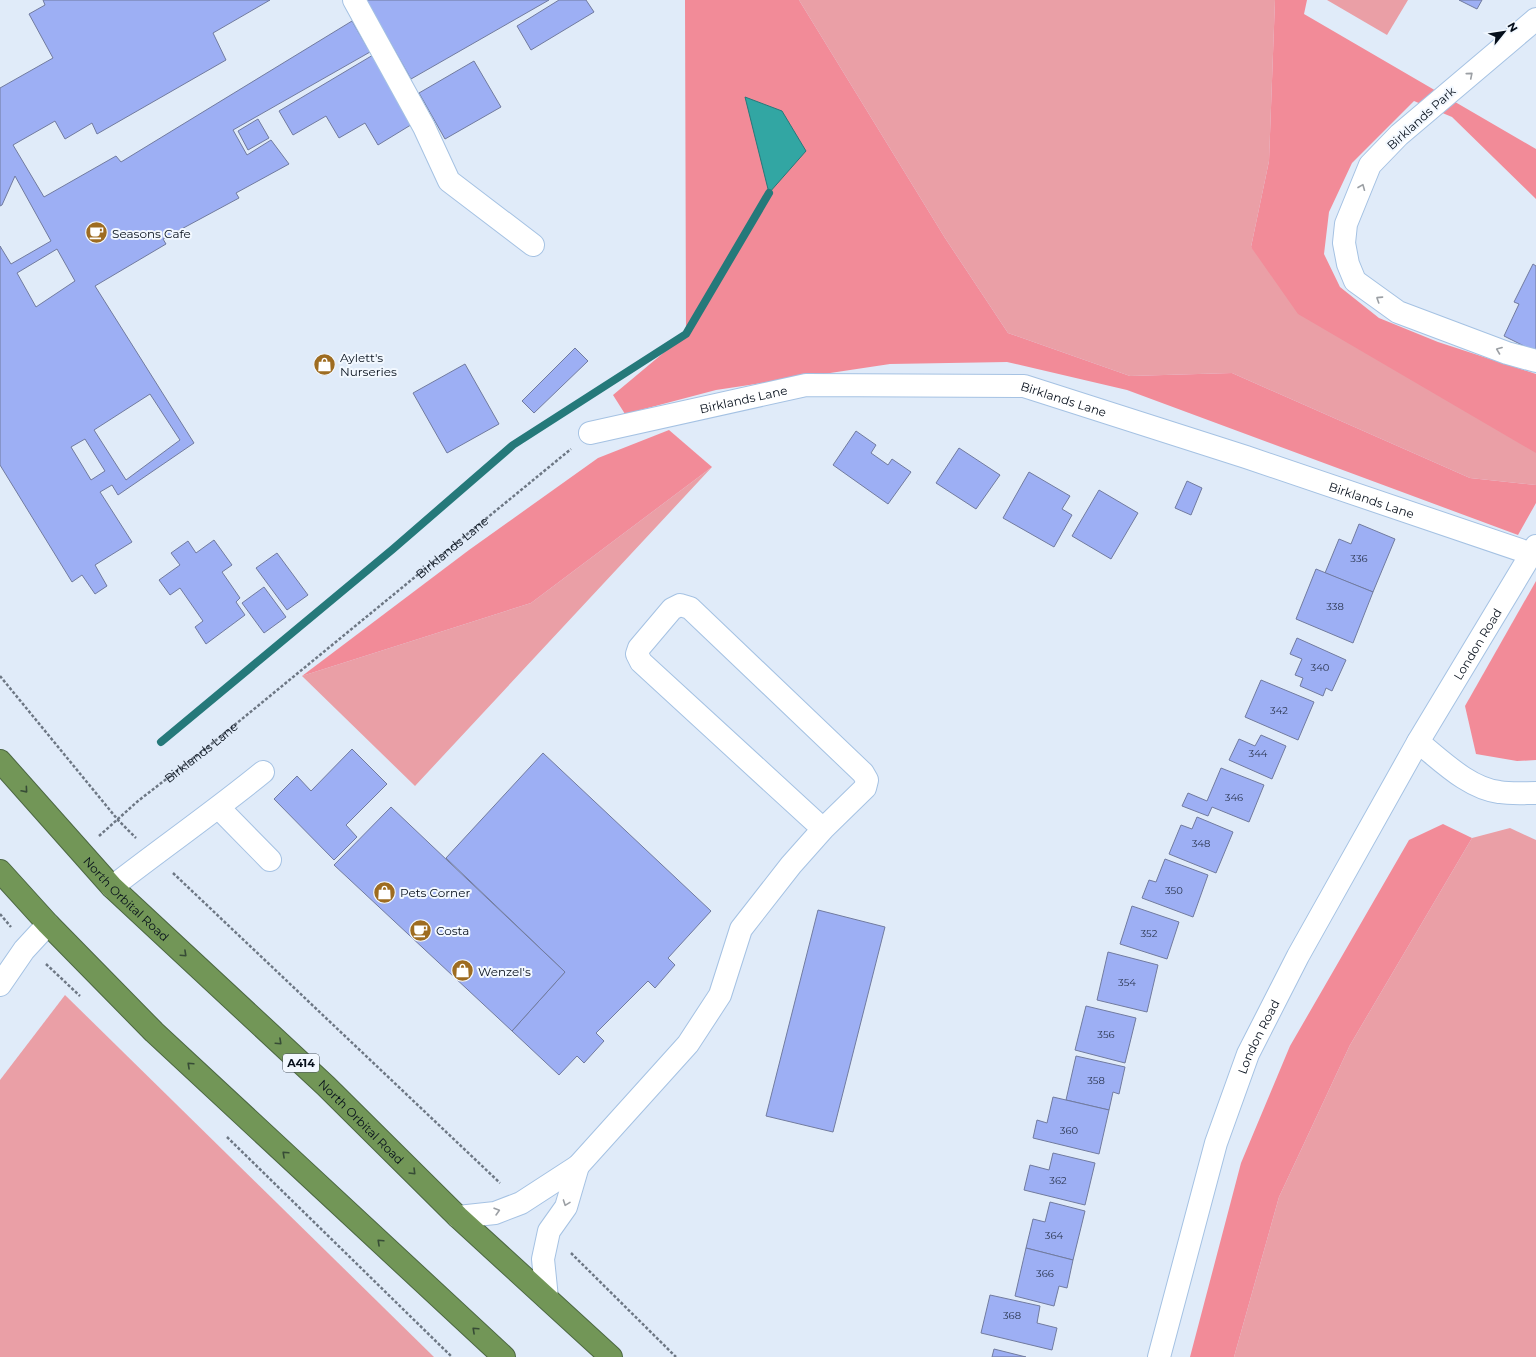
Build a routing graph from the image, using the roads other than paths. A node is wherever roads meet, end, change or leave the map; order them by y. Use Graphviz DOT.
graph roads {
  1 [pos="354,0"];
  2 [pos="1536,19"];
  3 [pos="533,245"];
  4 [pos="1536,361"];
  5 [pos="590,433"];
  6 [pos="1534,550"];
  7 [pos="1418,742"];
  8 [pos="0,761"];
  9 [pos="263,772"];
  10 [pos="1536,793"];
  11 [pos="219,808"];
  12 [pos="824,829"];
  13 [pos="270,860"];
  14 [pos="0,871"];
  15 [pos="112,887"];
  16 [pos="48,924"];
  17 [pos="0,985"];
  18 [pos="578,1166"];
  19 [pos="458,1217"];
  20 [pos="547,1298"];
  21 [pos="504,1357"];
  22 [pos="611,1357"];
  23 [pos="1159,1357"];
  1 -- 3 [label="street"];
  4 -- 2 [label="street, Birklands Park, one-way"];
  5 -- 6 [label="street, Birklands Lane"];
  6 -- 7 [label="street, London Road"];
  7 -- 10 [label="street"];
  7 -- 23 [label="street, London Road"];
  8 -- 15 [label="highway, North Orbital Road / A414, one-way"];
  9 -- 11 [label="street"];
  11 -- 13 [label="street"];
  11 -- 15 [label="street"];
  12 -- 12 [label="street"];
  12 -- 18 [label="street"];
  14 -- 16 [label="highway"];
  15 -- 19 [label="highway, North Orbital Road / A414, one-way"];
  16 -- 17 [label="street"];
  21 -- 16 [label="highway, one-way"];
  19 -- 18 [label="street, one-way"];
  18 -- 20 [label="street, one-way"];
  19 -- 20 [label="highway, North Orbital Road / A414"];
  20 -- 22 [label="highway, North Orbital Road / A414"];
}
